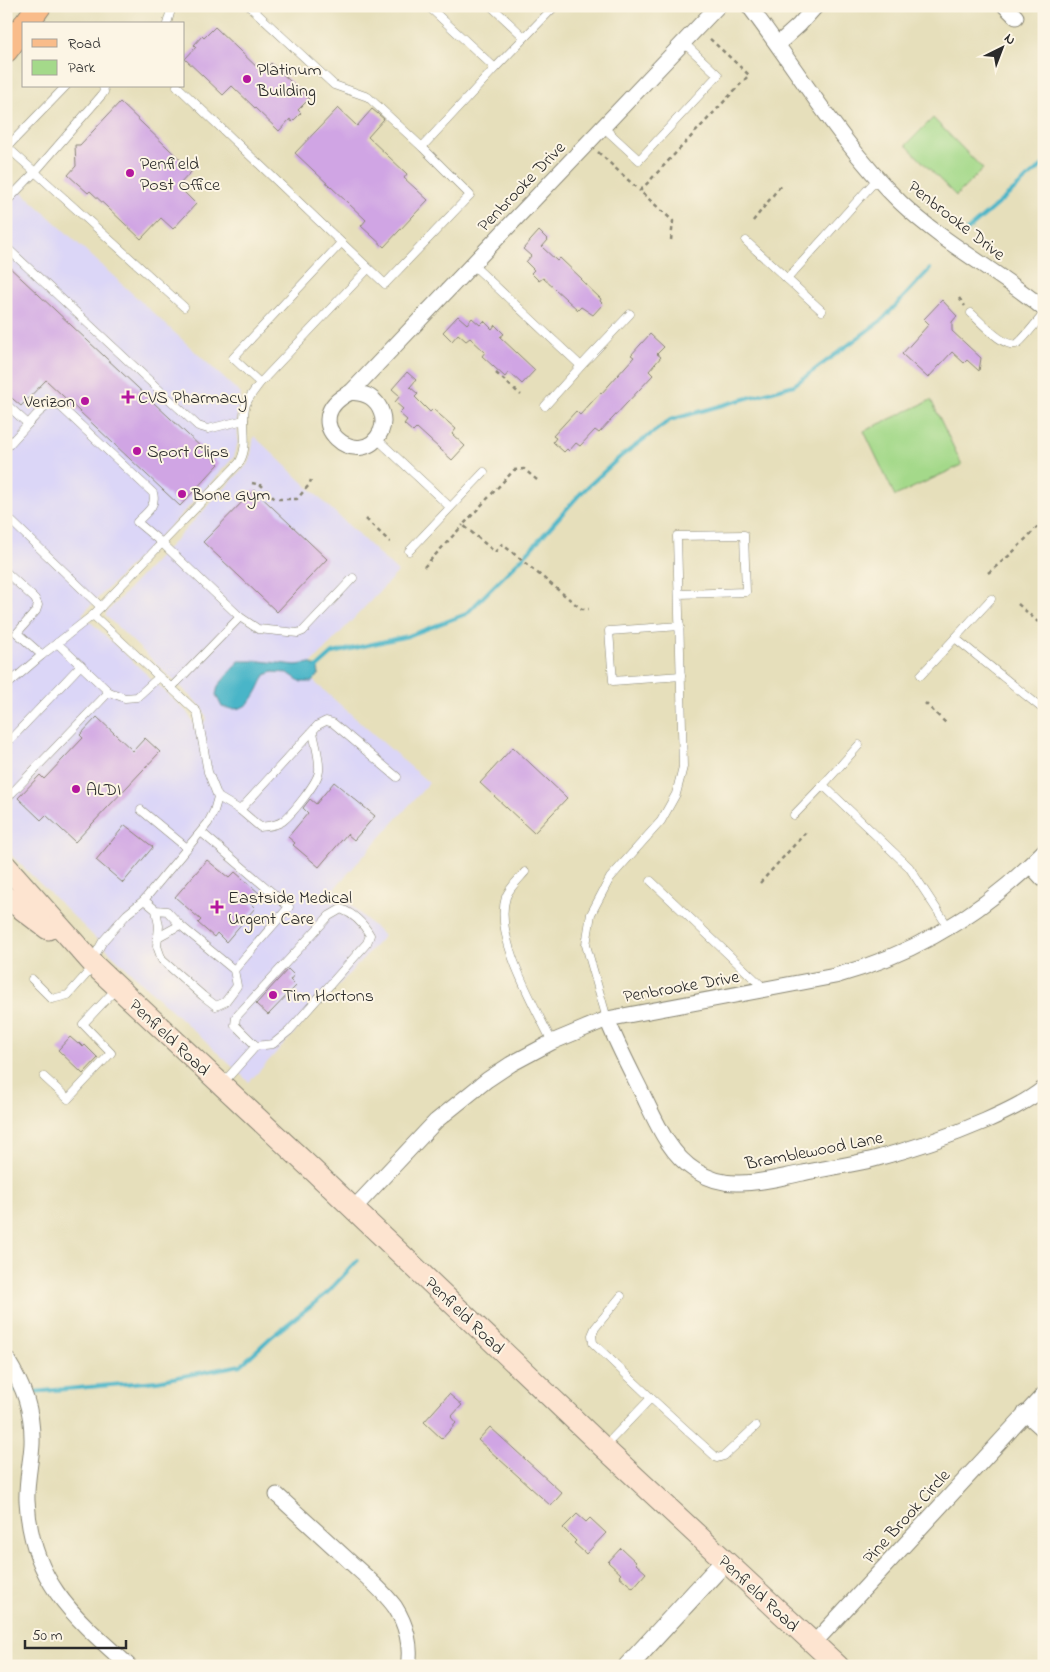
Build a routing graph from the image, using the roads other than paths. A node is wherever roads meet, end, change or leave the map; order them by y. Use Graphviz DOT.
graph roads {
  1 [pos="39,6"];
  2 [pos="172,6"];
  3 [pos="249,6"];
  4 [pos="428,6"];
  5 [pos="492,6"];
  6 [pos="555,6"];
  7 [pos="718,6"];
  8 [pos="749,6"];
  9 [pos="816,6"];
  10 [pos="27,22"];
  11 [pos="168,22"];
  12 [pos="22,29"];
  13 [pos="524,37"];
  14 [pos="683,42"];
  15 [pos="778,44"];
  16 [pos="6,50"];
  17 [pos="495,68"];
  18 [pos="64,88"];
  19 [pos="103,88"];
  20 [pos="179,88"];
  21 [pos="603,127"];
  22 [pos="7,146"];
  23 [pos="422,147"];
  24 [pos="35,172"];
  25 [pos="878,178"];
  26 [pos="6,202"];
  27 [pos="746,241"];
  28 [pos="341,243"];
  29 [pos="6,247"];
  30 [pos="472,264"];
  31 [pos="368,269"];
  32 [pos="787,279"];
  33 [pos="184,307"];
  34 [pos="1044,309"];
  35 [pos="822,311"];
  36 [pos="970,313"];
  37 [pos="630,314"];
  38 [pos="1044,314"];
  39 [pos="581,366"];
  40 [pos="260,383"];
  41 [pos="351,392"];
  42 [pos="6,404"];
  43 [pos="545,406"];
  44 [pos="244,420"];
  45 [pos="28,424"];
  46 [pos="376,438"];
  47 [pos="6,448"];
  48 [pos="484,472"];
  49 [pos="450,507"];
  50 [pos="6,516"];
  51 [pos="162,543"];
  52 [pos="409,551"];
  53 [pos="6,572"];
  54 [pos="353,578"];
  55 [pos="679,594"];
  56 [pos="991,599"];
  57 [pos="101,606"];
  58 [pos="92,615"];
  59 [pos="240,617"];
  60 [pos="680,626"];
  61 [pos="955,638"];
  62 [pos="57,643"];
  63 [pos="42,655"];
  64 [pos="81,665"];
  65 [pos="6,673"];
  66 [pos="921,675"];
  67 [pos="681,676"];
  68 [pos="159,677"];
  69 [pos="13,680"];
  70 [pos="6,686"];
  71 [pos="171,688"];
  72 [pos="109,692"];
  73 [pos="1044,710"];
  74 [pos="312,732"];
  75 [pos="6,744"];
  76 [pos="859,745"];
  77 [pos="397,778"];
  78 [pos="823,785"];
  79 [pos="6,794"];
  80 [pos="218,797"];
  81 [pos="141,810"];
  82 [pos="240,810"];
  83 [pos="794,815"];
  84 [pos="201,832"];
  85 [pos="187,848"];
  86 [pos="1044,850"];
  87 [pos="1030,865"];
  88 [pos="6,866"];
  89 [pos="525,872"];
  90 [pos="1044,880"];
  91 [pos="651,881"];
  92 [pos="6,897"];
  93 [pos="144,900"];
  94 [pos="156,910"];
  95 [pos="180,925"];
  96 [pos="949,928"];
  97 [pos="158,937"];
  98 [pos="93,964"];
  99 [pos="234,970"];
  100 [pos="32,980"];
  101 [pos="117,988"];
  102 [pos="766,990"];
  103 [pos="607,1019"];
  104 [pos="552,1042"];
  105 [pos="256,1046"];
  106 [pos="44,1077"];
  107 [pos="222,1084"];
  108 [pos="1044,1088"];
  109 [pos="354,1208"];
  110 [pos="620,1296"];
  111 [pos="6,1358"];
  112 [pos="1044,1394"];
  113 [pos="651,1398"];
  114 [pos="1025,1413"];
  115 [pos="756,1426"];
  116 [pos="1044,1430"];
  117 [pos="604,1448"];
  118 [pos="277,1495"];
  119 [pos="724,1561"];
  120 [pos="814,1643"];
  121 [pos="129,1666"];
  122 [pos="408,1666"];
  123 [pos="628,1666"];
  124 [pos="838,1666"];
  1 -- 10 [label="main road"];
  2 -- 11 [label="lane"];
  3 -- 23 [label="lane"];
  4 -- 17 [label="lane"];
  5 -- 13 [label="lane"];
  6 -- 13 [label="lane"];
  7 -- 14 [label="street, Penbrooke Drive"];
  8 -- 15 [label="street, Penbrooke Drive"];
  9 -- 15 [label="street"];
  12 -- 16 [label="main road"];
  13 -- 17 [label="lane"];
  14 -- 21 [label="street, Penbrooke Drive"];
  14 -- 21 [label="lane"];
  15 -- 25 [label="street, Penbrooke Drive"];
  17 -- 23 [label="lane"];
  18 -- 22 [label="lane"];
  19 -- 24 [label="lane"];
  20 -- 28 [label="lane"];
  21 -- 30 [label="street, Penbrooke Drive"];
  22 -- 24 [label="lane"];
  23 -- 31 [label="lane"];
  24 -- 26 [label="lane"];
  24 -- 33 [label="lane"];
  25 -- 32 [label="lane"];
  25 -- 34 [label="street, Penbrooke Drive"];
  27 -- 32 [label="lane"];
  28 -- 31 [label="lane"];
  28 -- 40 [label="lane"];
  29 -- 44 [label="lane"];
  30 -- 39 [label="lane"];
  30 -- 41 [label="street, Penbrooke Drive"];
  31 -- 40 [label="lane"];
  32 -- 35 [label="lane"];
  36 -- 38 [label="lane"];
  37 -- 39 [label="lane"];
  39 -- 43 [label="lane"];
  40 -- 44 [label="lane"];
  41 -- 46 [label="street"];
  41 -- 46 [label="street, Penbrooke Drive"];
  42 -- 45 [label="lane"];
  44 -- 51 [label="lane"];
  45 -- 47 [label="lane"];
  45 -- 51 [label="lane"];
  46 -- 49 [label="lane"];
  48 -- 49 [label="lane"];
  49 -- 52 [label="lane"];
  50 -- 57 [label="lane"];
  51 -- 57 [label="lane"];
  51 -- 59 [label="lane"];
  53 -- 63 [label="lane"];
  54 -- 59 [label="lane"];
  55 -- 55 [label="lane"];
  55 -- 60 [label="lane"];
  56 -- 61 [label="lane"];
  57 -- 58 [label="lane"];
  58 -- 62 [label="lane"];
  58 -- 68 [label="lane"];
  59 -- 71 [label="lane"];
  60 -- 67 [label="lane"];
  60 -- 67 [label="lane"];
  61 -- 66 [label="lane"];
  61 -- 73 [label="lane"];
  62 -- 63 [label="lane"];
  62 -- 64 [label="lane"];
  63 -- 69 [label="lane"];
  64 -- 72 [label="lane"];
  64 -- 75 [label="lane"];
  65 -- 69 [label="lane"];
  67 -- 103 [label="lane"];
  68 -- 71 [label="lane"];
  68 -- 72 [label="lane"];
  69 -- 70 [label="lane"];
  71 -- 80 [label="lane"];
  72 -- 79 [label="lane"];
  74 -- 77 [label="lane"];
  74 -- 82 [label="lane"];
  74 -- 82 [label="lane"];
  76 -- 78 [label="lane"];
  78 -- 83 [label="lane"];
  78 -- 96 [label="lane"];
  80 -- 82 [label="lane"];
  80 -- 84 [label="lane"];
  81 -- 85 [label="lane"];
  84 -- 85 [label="lane"];
  84 -- 99 [label="lane"];
  85 -- 93 [label="lane"];
  86 -- 87 [label="street, Penbrooke Drive"];
  87 -- 90 [label="street"];
  87 -- 96 [label="street, Penbrooke Drive"];
  88 -- 98 [label="main road, Penfield Road"];
  89 -- 104 [label="lane"];
  91 -- 102 [label="lane"];
  92 -- 98 [label="main road, Penfield Road"];
  93 -- 94 [label="lane"];
  93 -- 98 [label="lane"];
  94 -- 95 [label="lane"];
  94 -- 97 [label="lane"];
  95 -- 97 [label="lane"];
  95 -- 99 [label="lane"];
  96 -- 102 [label="street, Penbrooke Drive"];
  97 -- 99 [label="lane"];
  98 -- 100 [label="lane"];
  98 -- 101 [label="main road, Penfield Road"];
  101 -- 106 [label="lane"];
  101 -- 107 [label="main road, Penfield Road"];
  102 -- 103 [label="street, Penbrooke Drive"];
  103 -- 104 [label="street, Penbrooke Drive"];
  103 -- 108 [label="street, Bramblewood Lane"];
  104 -- 109 [label="street, Penbrooke Drive"];
  105 -- 105 [label="lane"];
  105 -- 107 [label="lane"];
  107 -- 109 [label="main road, Penfield Road"];
  109 -- 117 [label="main road, Penfield Road"];
  110 -- 113 [label="lane"];
  111 -- 121 [label="street"];
  112 -- 114 [label="street, Pine Brook Circle"];
  113 -- 115 [label="lane"];
  113 -- 117 [label="lane"];
  114 -- 116 [label="street"];
  114 -- 120 [label="street, Pine Brook Circle"];
  117 -- 119 [label="main road, Penfield Road"];
  118 -- 122 [label="street"];
  119 -- 120 [label="main road, Penfield Road"];
  119 -- 123 [label="street"];
  120 -- 124 [label="main road, Penfield Road"];
}
